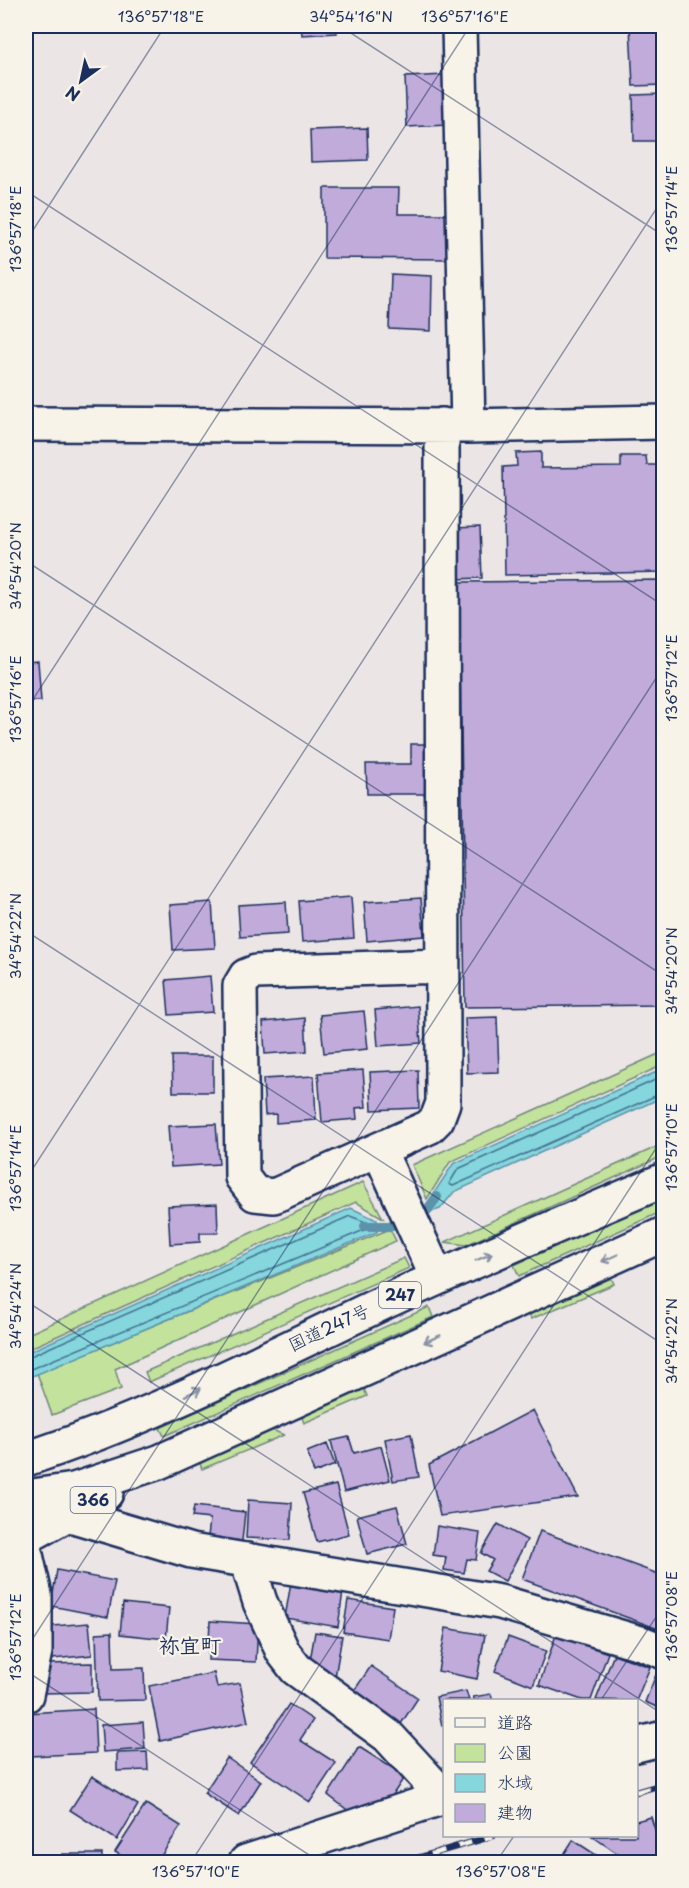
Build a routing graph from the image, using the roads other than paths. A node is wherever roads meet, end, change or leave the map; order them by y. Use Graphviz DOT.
graph roads {
  1 [pos="459,26"];
  2 [pos="663,422"];
  3 [pos="26,424"];
  4 [pos="455,425"];
  5 [pos="442,966"];
  6 [pos="380,1150"];
  7 [pos="663,1180"];
  8 [pos="663,1234"];
  9 [pos="437,1277"];
  10 [pos="140,1417"];
  11 [pos="26,1459"];
  12 [pos="159,1462"];
  13 [pos="26,1497"];
  14 [pos="66,1515"];
  15 [pos="26,1537"];
  16 [pos="26,1555"];
  17 [pos="247,1560"];
  18 [pos="663,1652"];
  19 [pos="26,1695"];
  20 [pos="663,1738"];
  21 [pos="638,1744"];
  22 [pos="443,1796"];
  23 [pos="443,1797"];
  24 [pos="246,1863"];
  1 -- 4 [label="main road"];
  2 -- 4 [label="main road"];
  3 -- 4 [label="main road"];
  4 -- 5 [label="main road"];
  5 -- 6 [label="main road"];
  5 -- 6 [label="main road"];
  6 -- 9 [label="main road"];
  9 -- 7 [label="main road, 国道247号 / 247, one-way"];
  8 -- 12 [label="main road, one-way"];
  10 -- 9 [label="main road, 国道247号 / 247, one-way"];
  10 -- 11 [label="main road, 国道247号 / 247"];
  10 -- 13 [label="main road, 366"];
  12 -- 13 [label="main road"];
  12 -- 14 [label="main road, 366"];
  13 -- 14 [label="main road"];
  14 -- 15 [label="main road, 366"];
  14 -- 17 [label="main road"];
  16 -- 19 [label="main road"];
  17 -- 18 [label="main road"];
  17 -- 22 [label="main road"];
  20 -- 21 [label="main road"];
  23 -- 24 [label="main road"];
}
